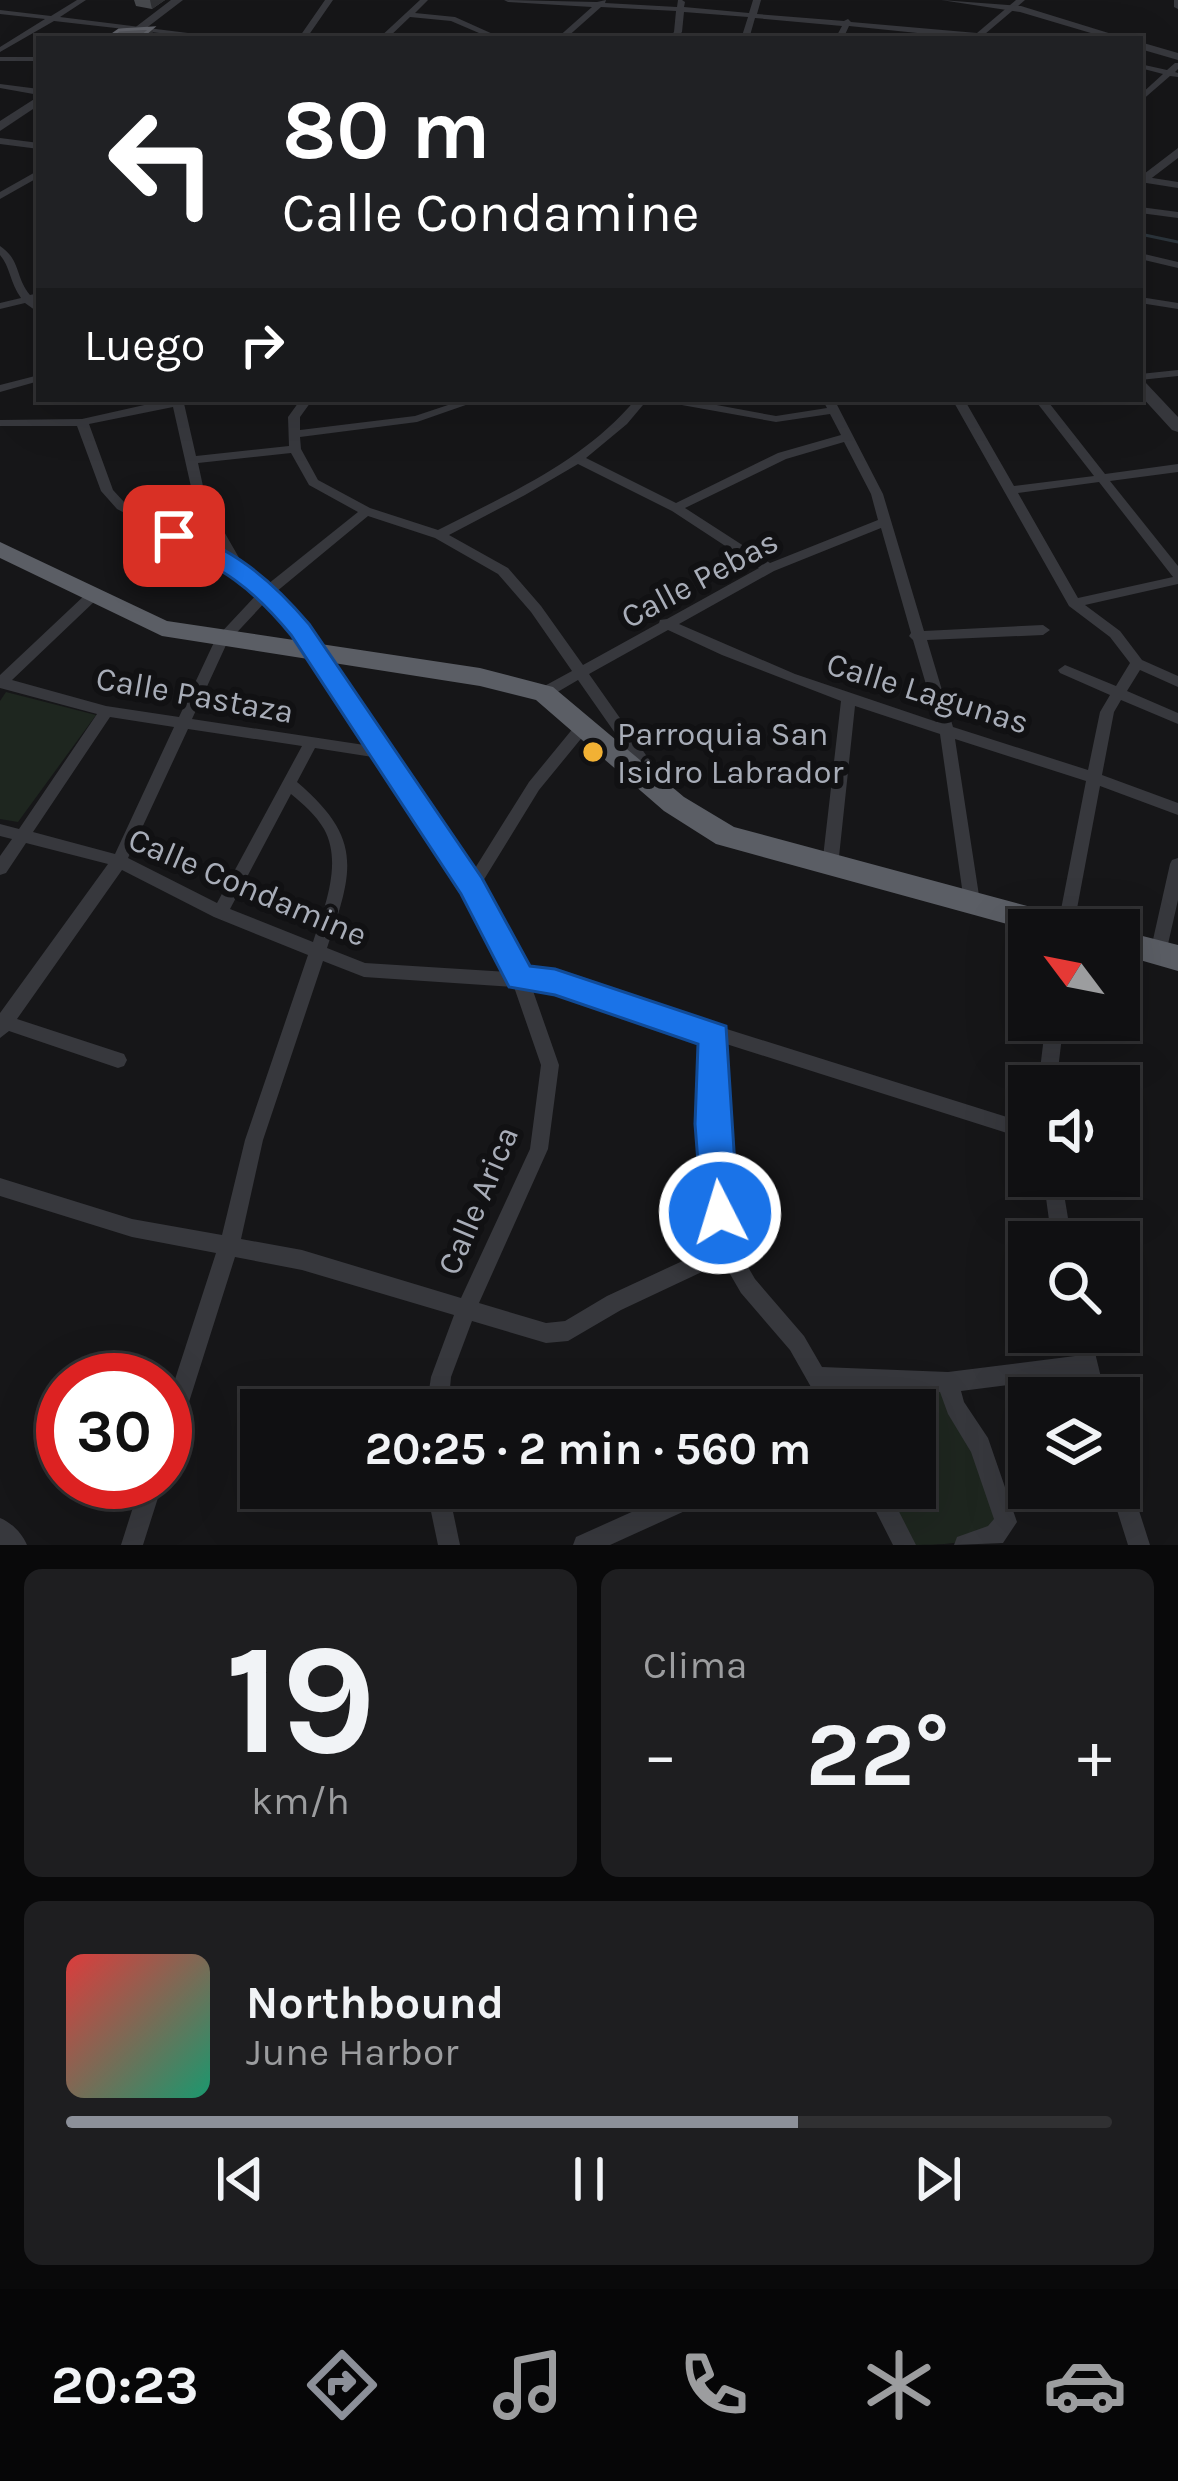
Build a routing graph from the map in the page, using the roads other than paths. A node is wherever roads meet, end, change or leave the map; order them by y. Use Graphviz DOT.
graph roads {
  1 [pos="10,0"];
  2 [pos="82,0"];
  3 [pos="178,0"];
  4 [pos="329,0"];
  5 [pos="424,0"];
  6 [pos="508,0"];
  7 [pos="758,0"];
  8 [pos="946,0"];
  9 [pos="602,2"];
  10 [pos="681,4"];
  11 [pos="1016,4"];
  12 [pos="0,9"];
  13 [pos="407,14"];
  14 [pos="753,15"];
  15 [pos="52,18"];
  16 [pos="848,22"];
  17 [pos="138,29"];
  18 [pos="129,36"];
  19 [pos="204,36"];
  20 [pos="304,36"];
  21 [pos="385,36"];
  22 [pos="493,36"];
  23 [pos="563,36"];
  24 [pos="675,36"];
  25 [pos="746,36"];
  26 [pos="840,36"];
  27 [pos="978,36"];
  28 [pos="1114,36"];
  29 [pos="1143,45"];
  30 [pos="0,54"];
  31 [pos="36,59"];
  32 [pos="1178,61"];
  33 [pos="1143,67"];
  34 [pos="1173,74"];
  35 [pos="0,86"];
  36 [pos="36,95"];
  37 [pos="1143,97"];
  38 [pos="36,98"];
  39 [pos="0,127"];
  40 [pos="0,141"];
  41 [pos="36,146"];
  42 [pos="1176,155"];
  43 [pos="36,175"];
  44 [pos="1143,179"];
  45 [pos="1143,180"];
  46 [pos="1178,184"];
  47 [pos="0,196"];
  48 [pos="1143,210"];
  49 [pos="1178,215"];
  50 [pos="0,250"];
  51 [pos="1143,257"];
  52 [pos="1178,266"];
  53 [pos="32,297"];
  54 [pos="1143,300"];
  55 [pos="0,306"];
  56 [pos="1178,306"];
  57 [pos="1178,373"];
  58 [pos="36,380"];
  59 [pos="1143,380"];
  60 [pos="1143,385"];
  61 [pos="0,389"];
  62 [pos="166,402"];
  63 [pos="178,402"];
  64 [pos="302,402"];
  65 [pos="468,402"];
  66 [pos="640,402"];
  67 [pos="682,402"];
  68 [pos="960,402"];
  69 [pos="1042,402"];
  70 [pos="128,405"];
  71 [pos="829,405"];
  72 [pos="82,422"];
  73 [pos="0,423"];
  74 [pos="1178,427"];
  75 [pos="848,437"];
  76 [pos="295,442"];
  77 [pos="577,458"];
  78 [pos="195,460"];
  79 [pos="1178,468"];
  80 [pos="1103,478"];
  81 [pos="1012,490"];
  82 [pos="676,508"];
  83 [pos="365,511"];
  84 [pos="884,522"];
  85 [pos="439,535"];
  86 [pos="0,549"];
  87 [pos="236,566"];
  88 [pos="769,568"];
  89 [pos="1178,577"];
  90 [pos="268,591"];
  91 [pos="91,597"];
  92 [pos="1074,603"];
  93 [pos="664,622"];
  94 [pos="1042,630"];
  95 [pos="916,636"];
  96 [pos="221,641"];
  97 [pos="318,656"];
  98 [pos="1137,663"];
  99 [pos="1065,670"];
  100 [pos="580,675"];
  101 [pos="0,682"];
  102 [pos="1178,682"];
  103 [pos="1118,690"];
  104 [pos="544,692"];
  105 [pos="848,701"];
  106 [pos="106,711"];
  107 [pos="1178,719"];
  108 [pos="184,722"];
  109 [pos="584,725"];
  110 [pos="947,731"];
  111 [pos="309,746"];
  112 [pos="381,753"];
  113 [pos="1094,776"];
  114 [pos="291,785"];
  115 [pos="674,805"];
  116 [pos="1178,809"];
  117 [pos="0,830"];
  118 [pos="22,834"];
  119 [pos="119,862"];
  120 [pos="1178,864"];
  121 [pos="830,866"];
  122 [pos="0,869"];
  123 [pos="472,886"];
  124 [pos="972,902"];
  125 [pos="1071,909"];
  126 [pos="220,912"];
  127 [pos="1008,912"];
  128 [pos="321,951"];
  129 [pos="1168,956"];
  130 [pos="520,978"];
  131 [pos="2,1025"];
  132 [pos="714,1036"];
  133 [pos="118,1060"];
  134 [pos="1008,1126"];
  135 [pos="0,1187"];
  136 [pos="230,1242"];
  137 [pos="727,1250"];
  138 [pos="466,1310"];
  139 [pos="1084,1353"];
  140 [pos="192,1360"];
  141 [pos="1086,1365"];
  142 [pos="819,1377"];
  143 [pos="1089,1377"];
  144 [pos="948,1382"];
  145 [pos="439,1389"];
  146 [pos="825,1389"];
  147 [pos="143,1509"];
  148 [pos="441,1509"];
  149 [pos="664,1509"];
  150 [pos="886,1509"];
  151 [pos="1128,1509"];
  152 [pos="0,1529"];
  153 [pos="16,1545"];
  154 [pos="132,1545"];
  155 [pos="448,1545"];
  156 [pos="584,1545"];
  157 [pos="905,1545"];
  158 [pos="965,1545"];
  159 [pos="1139,1545"];
  1 -- 12 [label="street"];
  2 -- 15 [label="street"];
  3 -- 17 [label="street"];
  4 -- 20 [label="street"];
  5 -- 13 [label="street"];
  6 -- 9 [label="street"];
  7 -- 14 [label="street"];
  8 -- 11 [label="street"];
  9 -- 10 [label="street"];
  9 -- 23 [label="street"];
  10 -- 14 [label="street"];
  10 -- 24 [label="street"];
  11 -- 27 [label="street"];
  11 -- 28 [label="street"];
  12 -- 15 [label="street"];
  13 -- 21 [label="street"];
  13 -- 22 [label="street"];
  14 -- 16 [label="street"];
  14 -- 25 [label="street"];
  15 -- 17 [label="street"];
  15 -- 30 [label="street"];
  16 -- 26 [label="street"];
  16 -- 27 [label="street"];
  17 -- 18 [label="street"];
  17 -- 19 [label="street"];
  29 -- 32 [label="street"];
  30 -- 31 [label="street"];
  32 -- 34 [label="street"];
  33 -- 34 [label="street"];
  34 -- 37 [label="street"];
  35 -- 36 [label="street"];
  38 -- 39 [label="street"];
  40 -- 41 [label="street"];
  42 -- 44 [label="street"];
  43 -- 47 [label="street"];
  45 -- 46 [label="street"];
  48 -- 49 [label="street"];
  50 -- 53 [label="street"];
  51 -- 52 [label="street"];
  53 -- 55 [label="street"];
  54 -- 56 [label="street"];
  57 -- 59 [label="street"];
  58 -- 61 [label="street"];
  60 -- 74 [label="street"];
  62 -- 70 [label="street"];
  63 -- 78 [label="street, Calle Arica"];
  64 -- 76 [label="street"];
  65 -- 76 [label="street"];
  66 -- 77 [label="street"];
  67 -- 71 [label="street"];
  68 -- 81 [label="street"];
  69 -- 80 [label="street"];
  70 -- 72 [label="street"];
  71 -- 75 [label="street"];
  72 -- 73 [label="street"];
  72 -- 87 [label="street"];
  75 -- 82 [label="street"];
  75 -- 84 [label="street"];
  76 -- 78 [label="street"];
  76 -- 83 [label="street"];
  77 -- 82 [label="street"];
  77 -- 85 [label="street"];
  78 -- 87 [label="street, Calle Arica"];
  79 -- 80 [label="street"];
  80 -- 81 [label="street"];
  80 -- 89 [label="street"];
  81 -- 92 [label="street"];
  82 -- 88 [label="street"];
  83 -- 85 [label="street"];
  83 -- 90 [label="street"];
  84 -- 88 [label="street, Calle Pebas"];
  84 -- 95 [label="street"];
  85 -- 100 [label="street"];
  86 -- 91 [label="highway"];
  87 -- 90 [label="street, Calle Arica"];
  88 -- 93 [label="street, Calle Pebas"];
  89 -- 92 [label="street"];
  90 -- 96 [label="street"];
  90 -- 97 [label="street, Calle Arica"];
  91 -- 96 [label="highway"];
  91 -- 101 [label="street"];
  92 -- 98 [label="street"];
  93 -- 100 [label="street, Calle Pebas"];
  93 -- 105 [label="street, Calle Lagunas"];
  94 -- 95 [label="street"];
  95 -- 110 [label="street"];
  96 -- 97 [label="highway"];
  96 -- 108 [label="street"];
  97 -- 104 [label="highway"];
  97 -- 112 [label="street, Calle Arica"];
  98 -- 102 [label="street"];
  98 -- 103 [label="street"];
  99 -- 103 [label="street"];
  100 -- 104 [label="street, Calle Pebas"];
  100 -- 115 [label="street"];
  101 -- 106 [label="street, Calle Pastaza"];
  103 -- 107 [label="street"];
  103 -- 113 [label="street"];
  104 -- 109 [label="highway"];
  105 -- 110 [label="street, Calle Lagunas"];
  105 -- 121 [label="street"];
  106 -- 108 [label="street, Calle Pastaza"];
  106 -- 118 [label="street"];
  108 -- 111 [label="street, Calle Pastaza"];
  108 -- 119 [label="street"];
  109 -- 115 [label="highway"];
  109 -- 123 [label="street"];
  110 -- 113 [label="street, Calle Lagunas"];
  110 -- 124 [label="street"];
  111 -- 112 [label="street, Calle Pastaza"];
  111 -- 114 [label="street"];
  112 -- 123 [label="street, Calle Arica"];
  113 -- 116 [label="street, Calle Lagunas"];
  113 -- 125 [label="street"];
  114 -- 126 [label="street"];
  114 -- 128 [label="street"];
  115 -- 121 [label="highway"];
  117 -- 118 [label="street, Calle Condamine"];
  118 -- 119 [label="street, Calle Condamine"];
  118 -- 122 [label="street"];
  119 -- 126 [label="street, Calle Condamine"];
  119 -- 131 [label="street"];
  120 -- 129 [label="street"];
  121 -- 124 [label="highway"];
  123 -- 130 [label="street, Calle Arica"];
  124 -- 127 [label="highway"];
  126 -- 128 [label="street, Calle Condamine"];
  128 -- 130 [label="street, Calle Condamine"];
  128 -- 136 [label="street"];
  130 -- 132 [label="street, Calle Condamine"];
  130 -- 138 [label="street, Calle Arica"];
  131 -- 133 [label="street"];
  132 -- 134 [label="street, Calle Condamine"];
  132 -- 137 [label="street"];
  135 -- 136 [label="street"];
  136 -- 138 [label="street"];
  136 -- 140 [label="street"];
  137 -- 138 [label="street"];
  137 -- 142 [label="street"];
  138 -- 145 [label="street, Calle Arica"];
  139 -- 141 [label="street"];
  141 -- 143 [label="street"];
  141 -- 144 [label="street"];
  142 -- 144 [label="street"];
  142 -- 146 [label="street"];
  144 -- 158 [label="street"];
  147 -- 154 [label="street"];
  148 -- 155 [label="street"];
  149 -- 156 [label="street"];
  150 -- 157 [label="street"];
  151 -- 159 [label="street"];
  152 -- 153 [label="street"];
}
